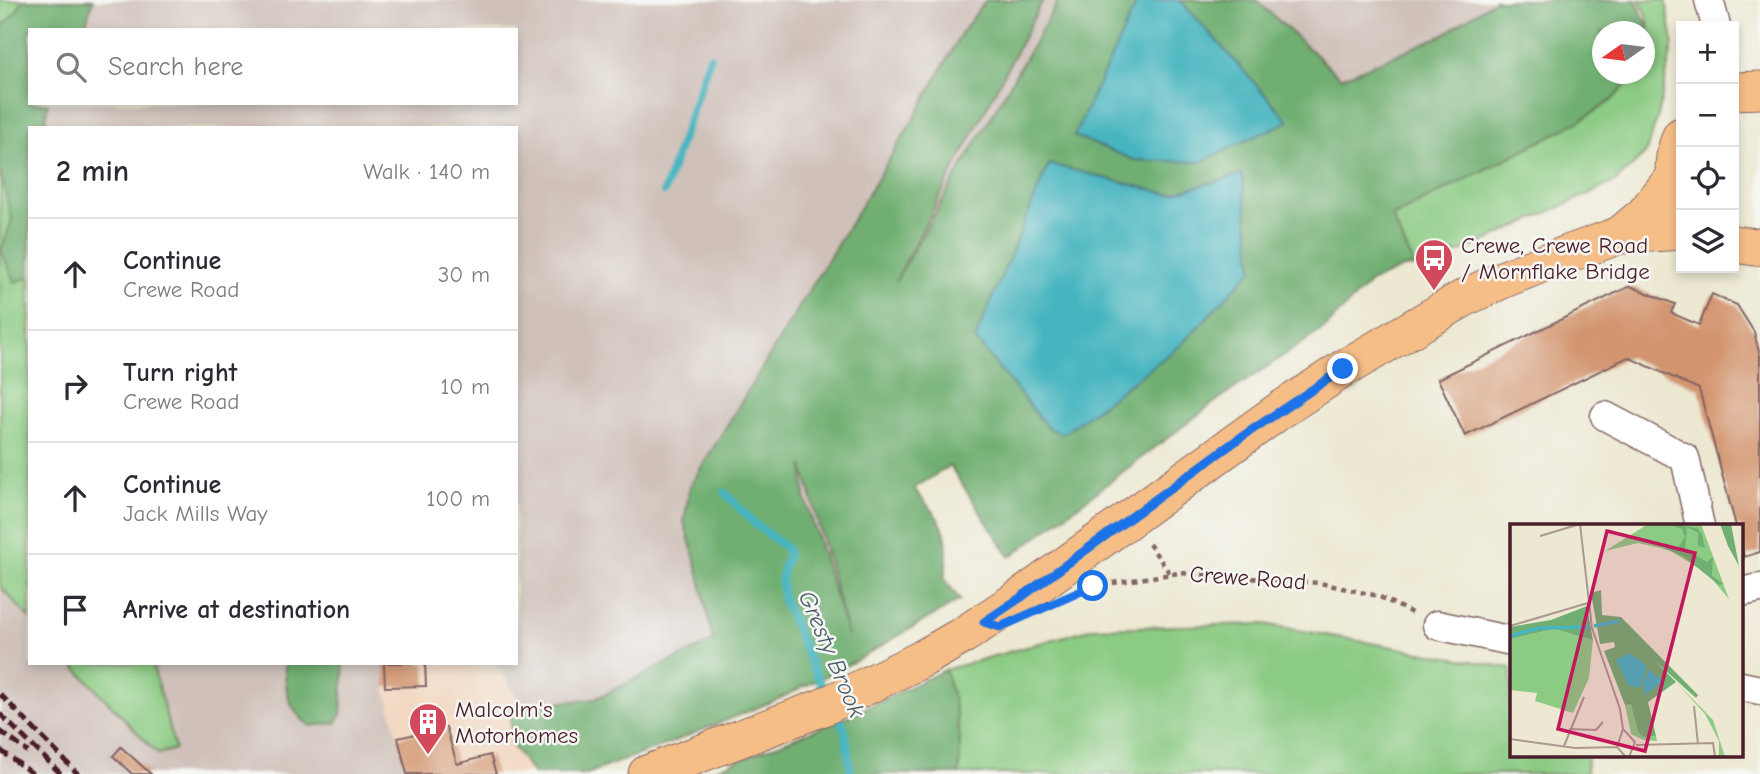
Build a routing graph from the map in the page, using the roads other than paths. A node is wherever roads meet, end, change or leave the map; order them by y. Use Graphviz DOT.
graph roads {
  1 [pos="1709,0"];
  2 [pos="1715,21"];
  3 [pos="1760,90"];
  4 [pos="1739,91"];
  5 [pos="1676,147"];
  6 [pos="1676,169"];
  7 [pos="1676,190"];
  8 [pos="1676,231"];
  9 [pos="1620,235"];
  10 [pos="1739,245"];
  11 [pos="1760,246"];
  12 [pos="1605,416"];
  13 [pos="1700,524"];
  14 [pos="1760,588"];
  15 [pos="1742,592"];
  16 [pos="1437,625"];
  17 [pos="1510,641"];
  18 [pos="1742,686"];
  19 [pos="1760,690"];
  20 [pos="648,774"];
  1 -- 2 [label="street"];
  3 -- 4 [label="main road"];
  5 -- 6 [label="main road"];
  7 -- 9 [label="main road"];
  8 -- 9 [label="main road"];
  9 -- 20 [label="main road"];
  10 -- 11 [label="main road"];
  12 -- 13 [label="street"];
  14 -- 15 [label="street"];
  16 -- 17 [label="street"];
  18 -- 19 [label="street"];
}
